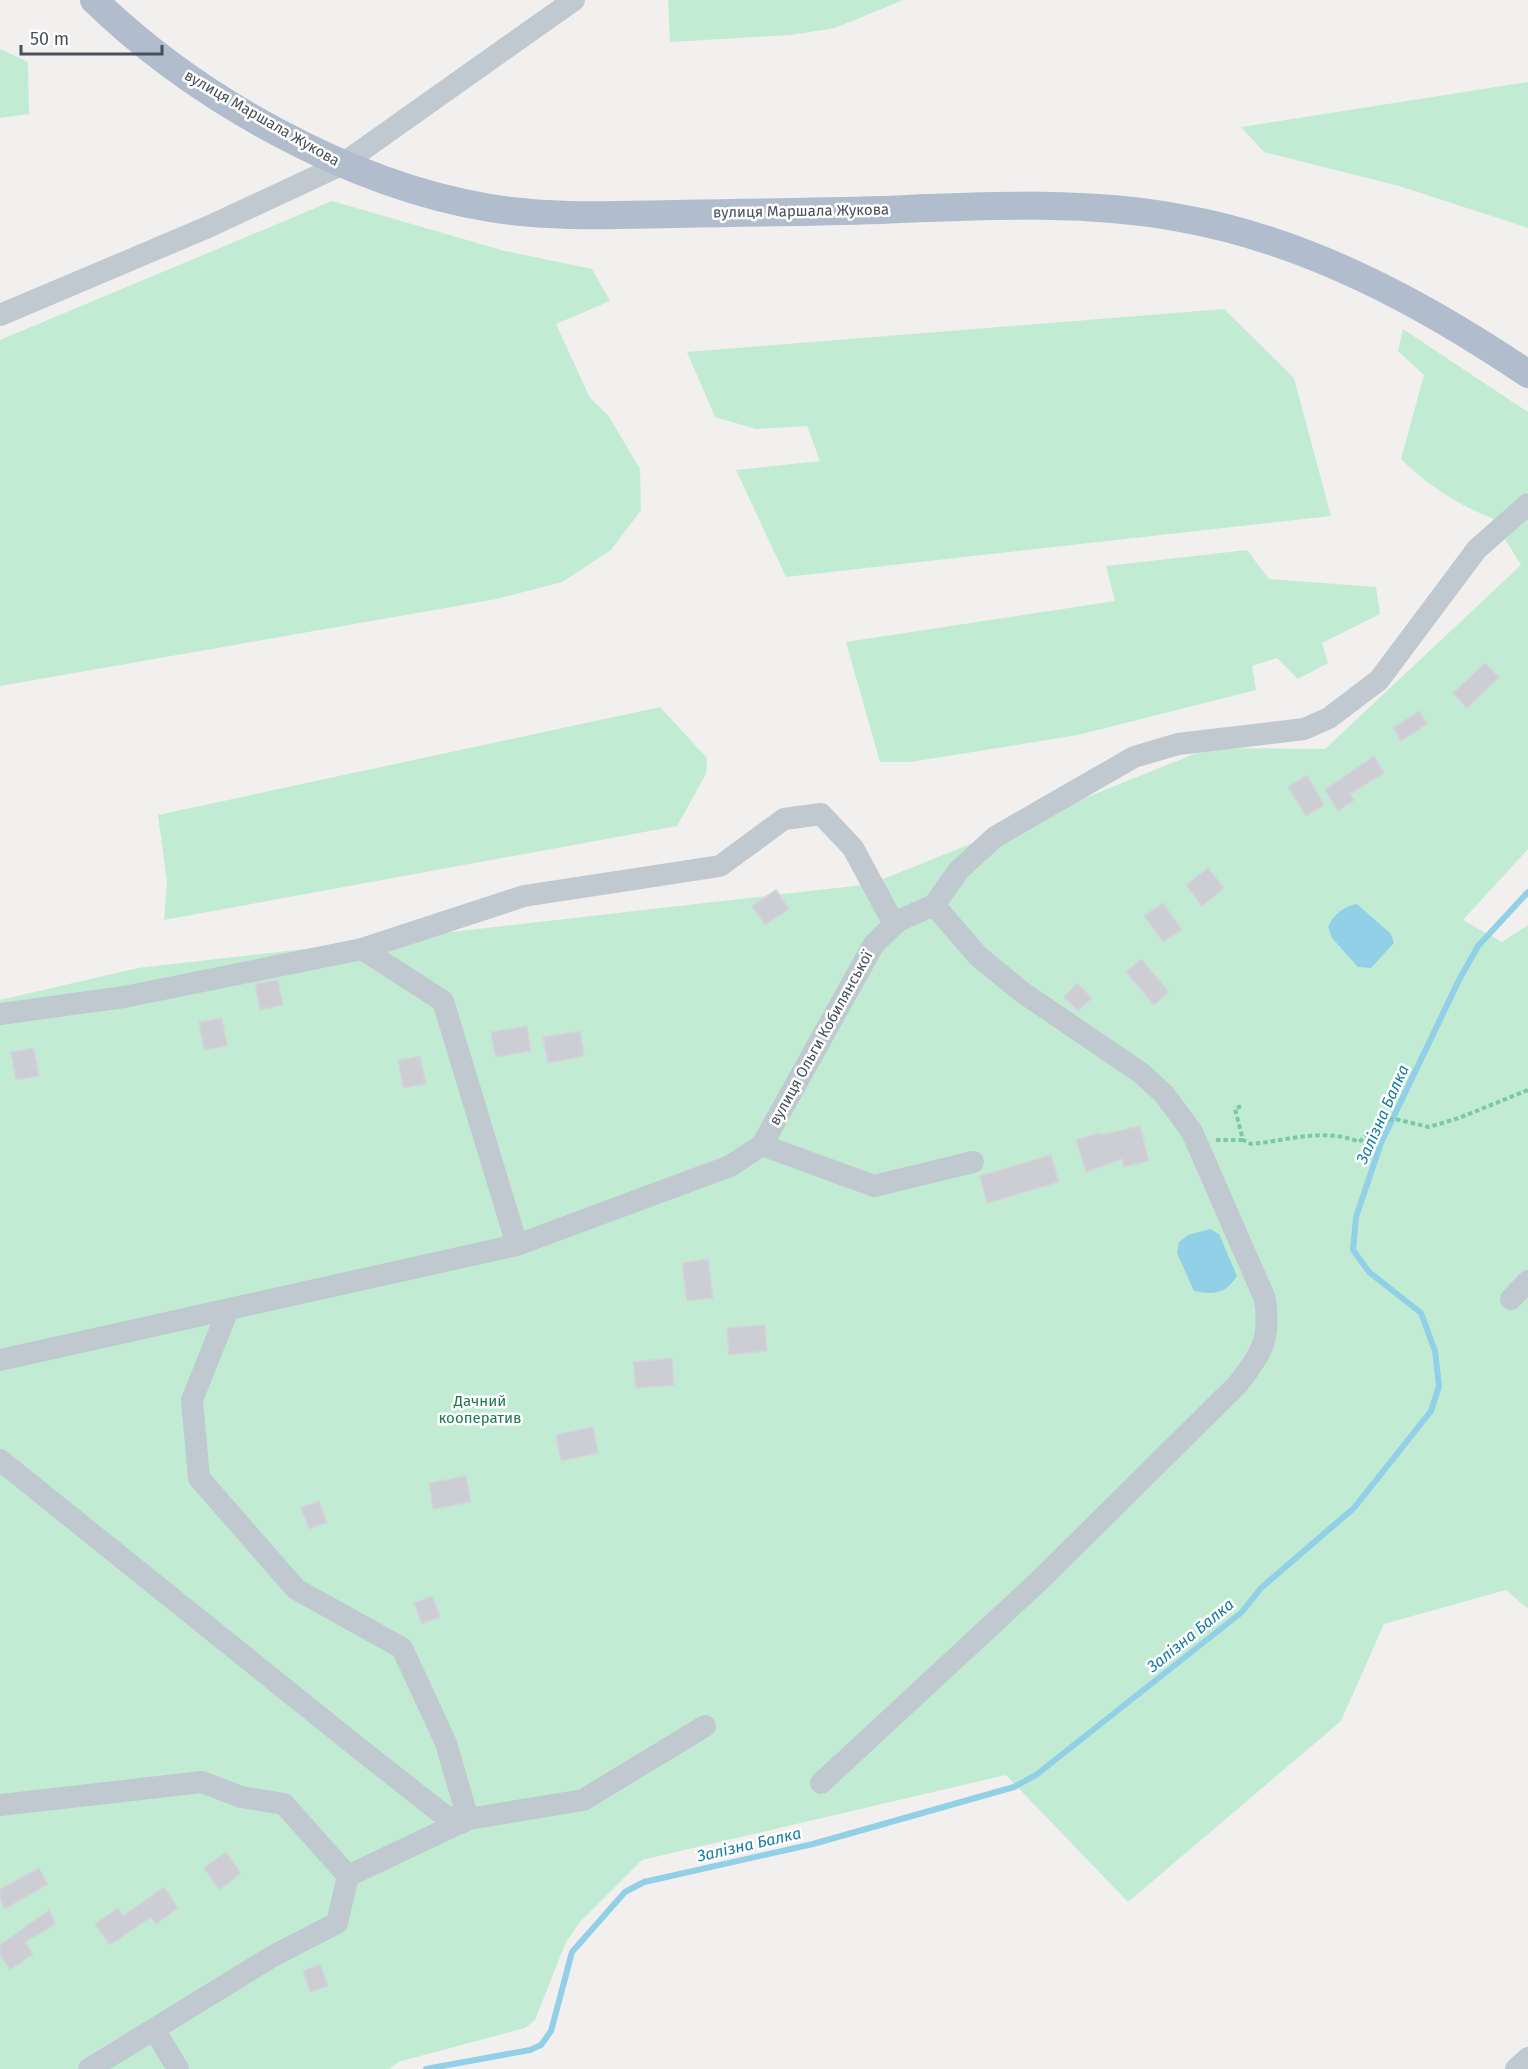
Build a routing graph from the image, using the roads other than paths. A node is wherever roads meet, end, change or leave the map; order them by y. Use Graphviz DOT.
graph roads {
  1 [pos="94,0"];
  2 [pos="574,0"];
  3 [pos="341,165"];
  4 [pos="0,315"];
  5 [pos="1528,374"];
  6 [pos="1528,504"];
  7 [pos="934,905"];
  8 [pos="894,924"];
  9 [pos="362,949"];
  10 [pos="0,1014"];
  11 [pos="762,1145"];
  12 [pos="973,1162"];
  13 [pos="517,1245"];
  14 [pos="1528,1281"];
  15 [pos="1511,1299"];
  16 [pos="228,1310"];
  17 [pos="0,1360"];
  18 [pos="0,1460"];
  19 [pos="705,1726"];
  20 [pos="821,1784"];
  21 [pos="0,1805"];
  22 [pos="465,1821"];
  23 [pos="348,1876"];
  24 [pos="154,2029"];
  25 [pos="1528,2058"];
  26 [pos="89,2069"];
  27 [pos="178,2069"];
  28 [pos="1516,2069"];
  1 -- 3 [label="main road, вулиця Маршала Жукова"];
  2 -- 3 [label="street"];
  3 -- 4 [label="street"];
  3 -- 5 [label="main road, вулиця Маршала Жукова"];
  6 -- 7 [label="street, вулиця Ольги Кобилянської"];
  7 -- 8 [label="street, вулиця Ольги Кобилянської"];
  7 -- 20 [label="street"];
  8 -- 9 [label="street"];
  8 -- 11 [label="street, вулиця Ольги Кобилянської"];
  9 -- 10 [label="street"];
  9 -- 13 [label="street"];
  11 -- 12 [label="street"];
  11 -- 13 [label="street, вулиця Ольги Кобилянської"];
  13 -- 16 [label="street, вулиця Ольги Кобилянської"];
  14 -- 15 [label="street"];
  16 -- 17 [label="street, вулиця Ольги Кобилянської"];
  16 -- 22 [label="street"];
  18 -- 22 [label="street"];
  19 -- 22 [label="street"];
  21 -- 23 [label="street"];
  22 -- 23 [label="street"];
  23 -- 24 [label="street"];
  24 -- 26 [label="street"];
  24 -- 27 [label="street"];
  25 -- 28 [label="street"];
}
